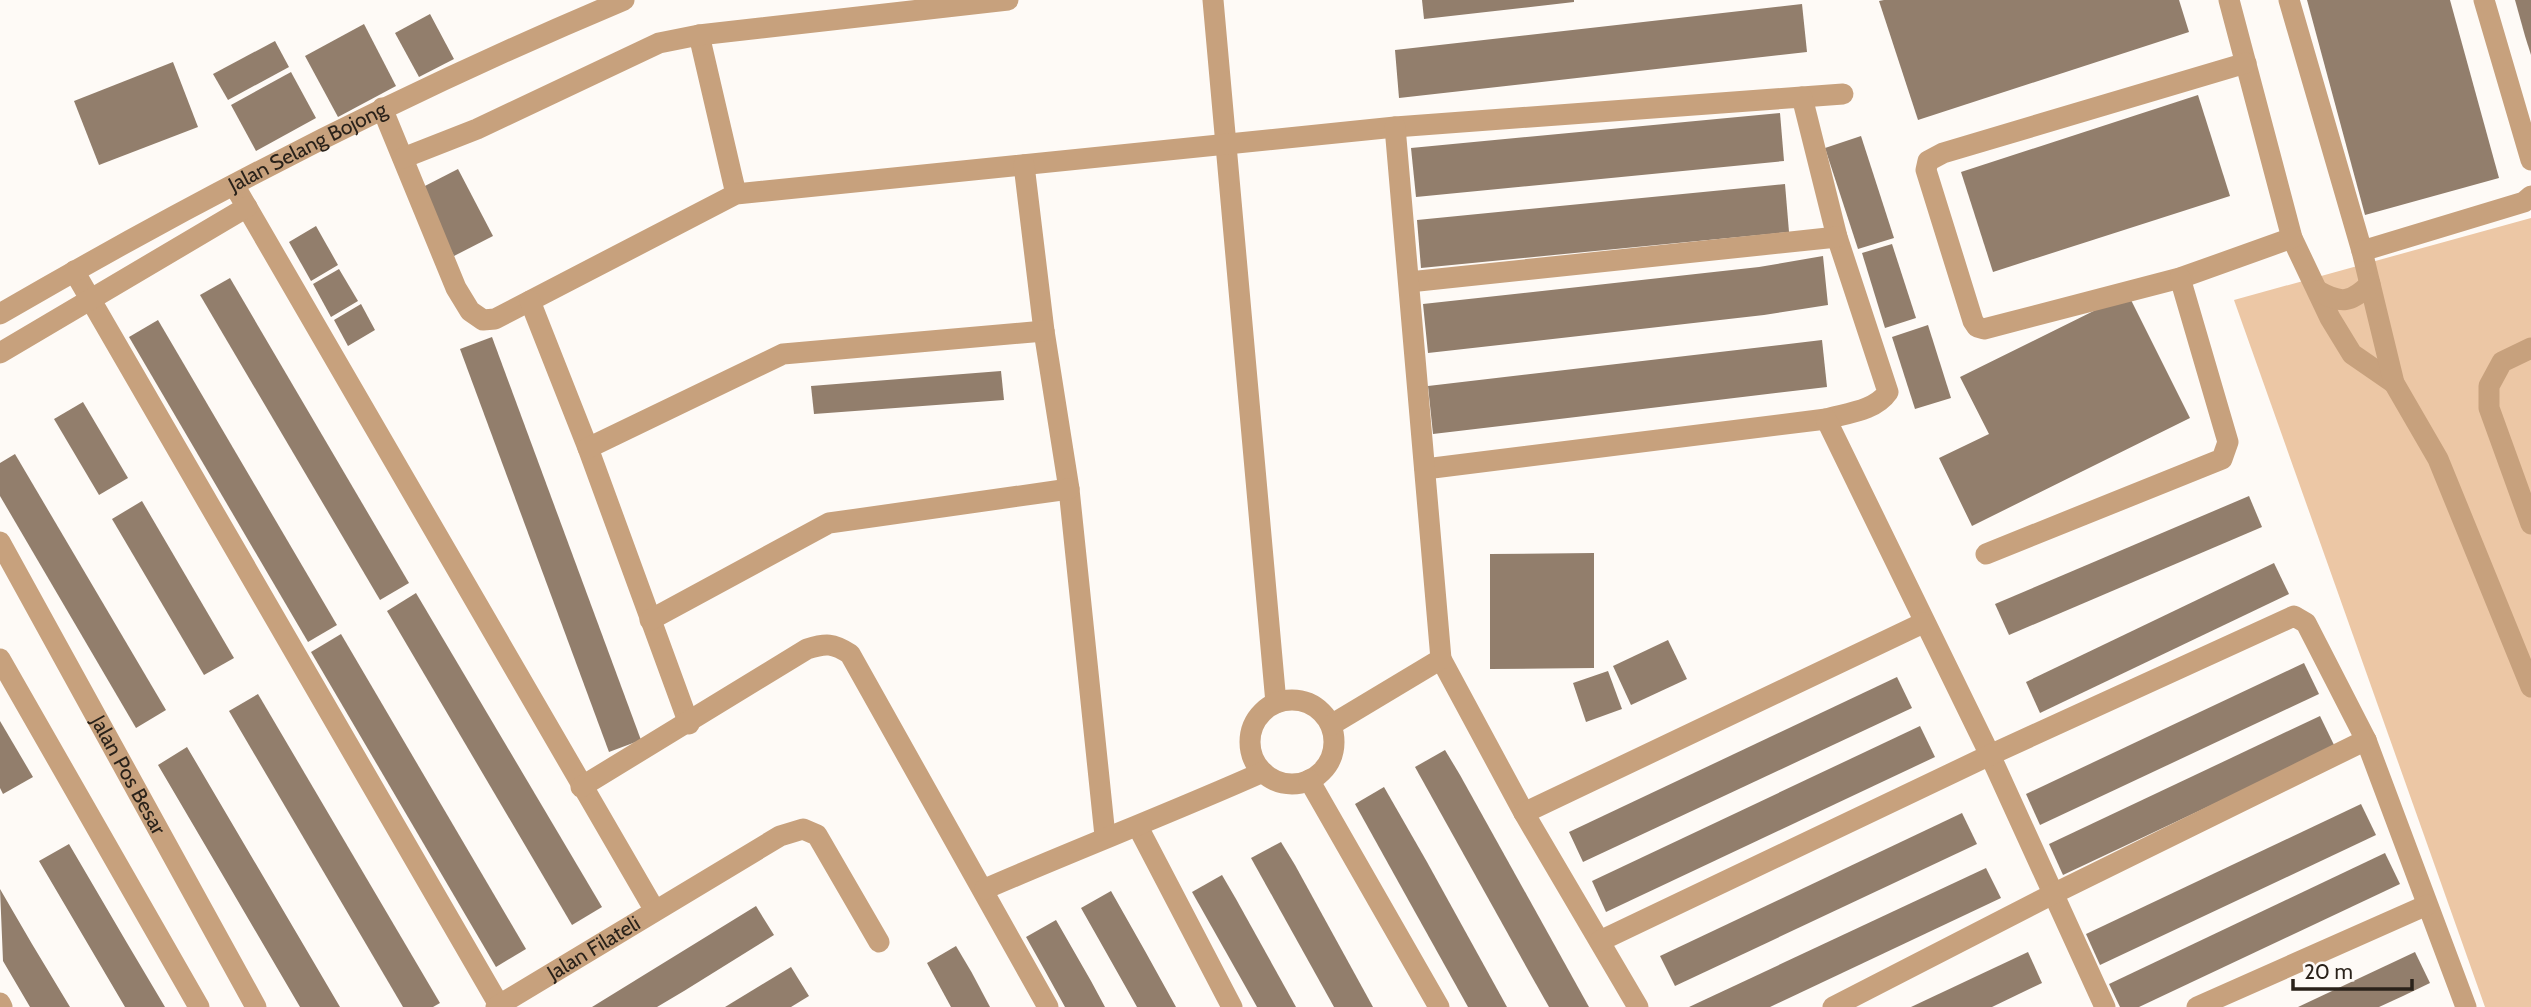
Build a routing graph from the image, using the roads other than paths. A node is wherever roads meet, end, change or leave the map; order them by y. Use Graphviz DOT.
graph roads {
  1 [pos="624,0"];
  2 [pos="1008,0"];
  3 [pos="1213,0"];
  4 [pos="2229,0"];
  5 [pos="2289,0"];
  6 [pos="2484,0"];
  7 [pos="699,35"];
  8 [pos="2246,63"];
  9 [pos="1843,94"];
  10 [pos="1802,97"];
  11 [pos="382,108"];
  12 [pos="1395,127"];
  13 [pos="1228,146"];
  14 [pos="403,158"];
  15 [pos="2531,160"];
  16 [pos="1024,165"];
  17 [pos="234,185"];
  18 [pos="736,194"];
  19 [pos="2531,196"];
  20 [pos="247,207"];
  21 [pos="1837,237"];
  22 [pos="2292,237"];
  23 [pos="2362,251"];
  24 [pos="74,271"];
  25 [pos="2180,278"];
  26 [pos="1409,282"];
  27 [pos="2370,284"];
  28 [pos="2318,291"];
  29 [pos="90,300"];
  30 [pos="530,301"];
  31 [pos="0,314"];
  32 [pos="1044,331"];
  33 [pos="2531,348"];
  34 [pos="0,353"];
  35 [pos="2394,383"];
  36 [pos="1826,419"];
  37 [pos="589,448"];
  38 [pos="1425,469"];
  39 [pos="1069,489"];
  40 [pos="2531,524"];
  41 [pos="0,542"];
  42 [pos="1986,554"];
  43 [pos="650,620"];
  44 [pos="1923,622"];
  45 [pos="0,659"];
  46 [pos="1441,659"];
  47 [pos="2531,687"];
  48 [pos="1276,704"];
  49 [pos="689,724"];
  50 [pos="1331,725"];
  51 [pos="2366,740"];
  52 [pos="1990,755"];
  53 [pos="1263,772"];
  54 [pos="1309,780"];
  55 [pos="581,788"];
  56 [pos="1524,813"];
  57 [pos="1138,827"];
  58 [pos="1105,836"];
  59 [pos="985,889"];
  60 [pos="2053,894"];
  61 [pos="2427,905"];
  62 [pos="654,909"];
  63 [pos="1600,941"];
  64 [pos="879,942"];
  65 [pos="497,1006"];
  66 [pos="199,1007"];
  67 [pos="256,1007"];
  68 [pos="1048,1007"];
  69 [pos="1232,1007"];
  70 [pos="1439,1007"];
  71 [pos="1638,1007"];
  72 [pos="1833,1007"];
  73 [pos="2105,1007"];
  74 [pos="2197,1007"];
  75 [pos="2466,1007"];
  1 -- 11 [label="street, Jalan Selang Bojong"];
  2 -- 7 [label="street"];
  3 -- 13 [label="street"];
  4 -- 8 [label="street"];
  5 -- 23 [label="street"];
  6 -- 15 [label="street"];
  7 -- 14 [label="street"];
  7 -- 18 [label="street"];
  8 -- 22 [label="street"];
  8 -- 25 [label="street"];
  9 -- 10 [label="street"];
  10 -- 12 [label="street"];
  10 -- 21 [label="street"];
  11 -- 14 [label="street"];
  11 -- 17 [label="street, Jalan Selang Bojong"];
  12 -- 13 [label="street"];
  12 -- 26 [label="street"];
  13 -- 16 [label="street"];
  13 -- 48 [label="street"];
  14 -- 30 [label="street"];
  16 -- 18 [label="street"];
  16 -- 32 [label="street"];
  17 -- 20 [label="street"];
  17 -- 24 [label="street, Jalan Selang Bojong"];
  18 -- 30 [label="street"];
  19 -- 23 [label="street"];
  20 -- 29 [label="street, Jalan Selang Bojong"];
  20 -- 55 [label="street"];
  21 -- 26 [label="street"];
  21 -- 36 [label="street"];
  22 -- 25 [label="street"];
  22 -- 28 [label="street"];
  23 -- 27 [label="street"];
  24 -- 29 [label="street"];
  24 -- 31 [label="street, Jalan Selang Bojong"];
  25 -- 42 [label="street"];
  26 -- 38 [label="street"];
  27 -- 28 [label="street"];
  27 -- 35 [label="street"];
  28 -- 35 [label="street"];
  29 -- 34 [label="street, Jalan Selang Bojong"];
  29 -- 65 [label="street"];
  30 -- 37 [label="street"];
  32 -- 37 [label="street"];
  32 -- 39 [label="street"];
  33 -- 40 [label="street"];
  35 -- 47 [label="street"];
  36 -- 38 [label="street"];
  36 -- 44 [label="street"];
  37 -- 43 [label="street"];
  38 -- 46 [label="street"];
  39 -- 43 [label="street"];
  39 -- 58 [label="street"];
  41 -- 67 [label="street, Jalan Pos Besar"];
  43 -- 49 [label="street"];
  44 -- 52 [label="street"];
  44 -- 56 [label="street"];
  45 -- 66 [label="street"];
  46 -- 50 [label="street"];
  46 -- 56 [label="street"];
  48 -- 50 [label="street"];
  48 -- 53 [label="street"];
  49 -- 55 [label="street"];
  49 -- 59 [label="street"];
  50 -- 54 [label="street"];
  51 -- 52 [label="street"];
  51 -- 60 [label="street"];
  51 -- 61 [label="street"];
  52 -- 60 [label="street"];
  52 -- 63 [label="street"];
  53 -- 54 [label="street"];
  53 -- 57 [label="street"];
  54 -- 70 [label="street"];
  55 -- 62 [label="street"];
  56 -- 63 [label="street"];
  57 -- 58 [label="street"];
  57 -- 69 [label="street"];
  58 -- 59 [label="street"];
  59 -- 68 [label="street"];
  60 -- 72 [label="street"];
  60 -- 73 [label="street"];
  61 -- 74 [label="street"];
  61 -- 75 [label="street"];
  62 -- 64 [label="street, Jalan Filateli"];
  62 -- 65 [label="street, Jalan Filateli"];
  63 -- 71 [label="street"];
}
